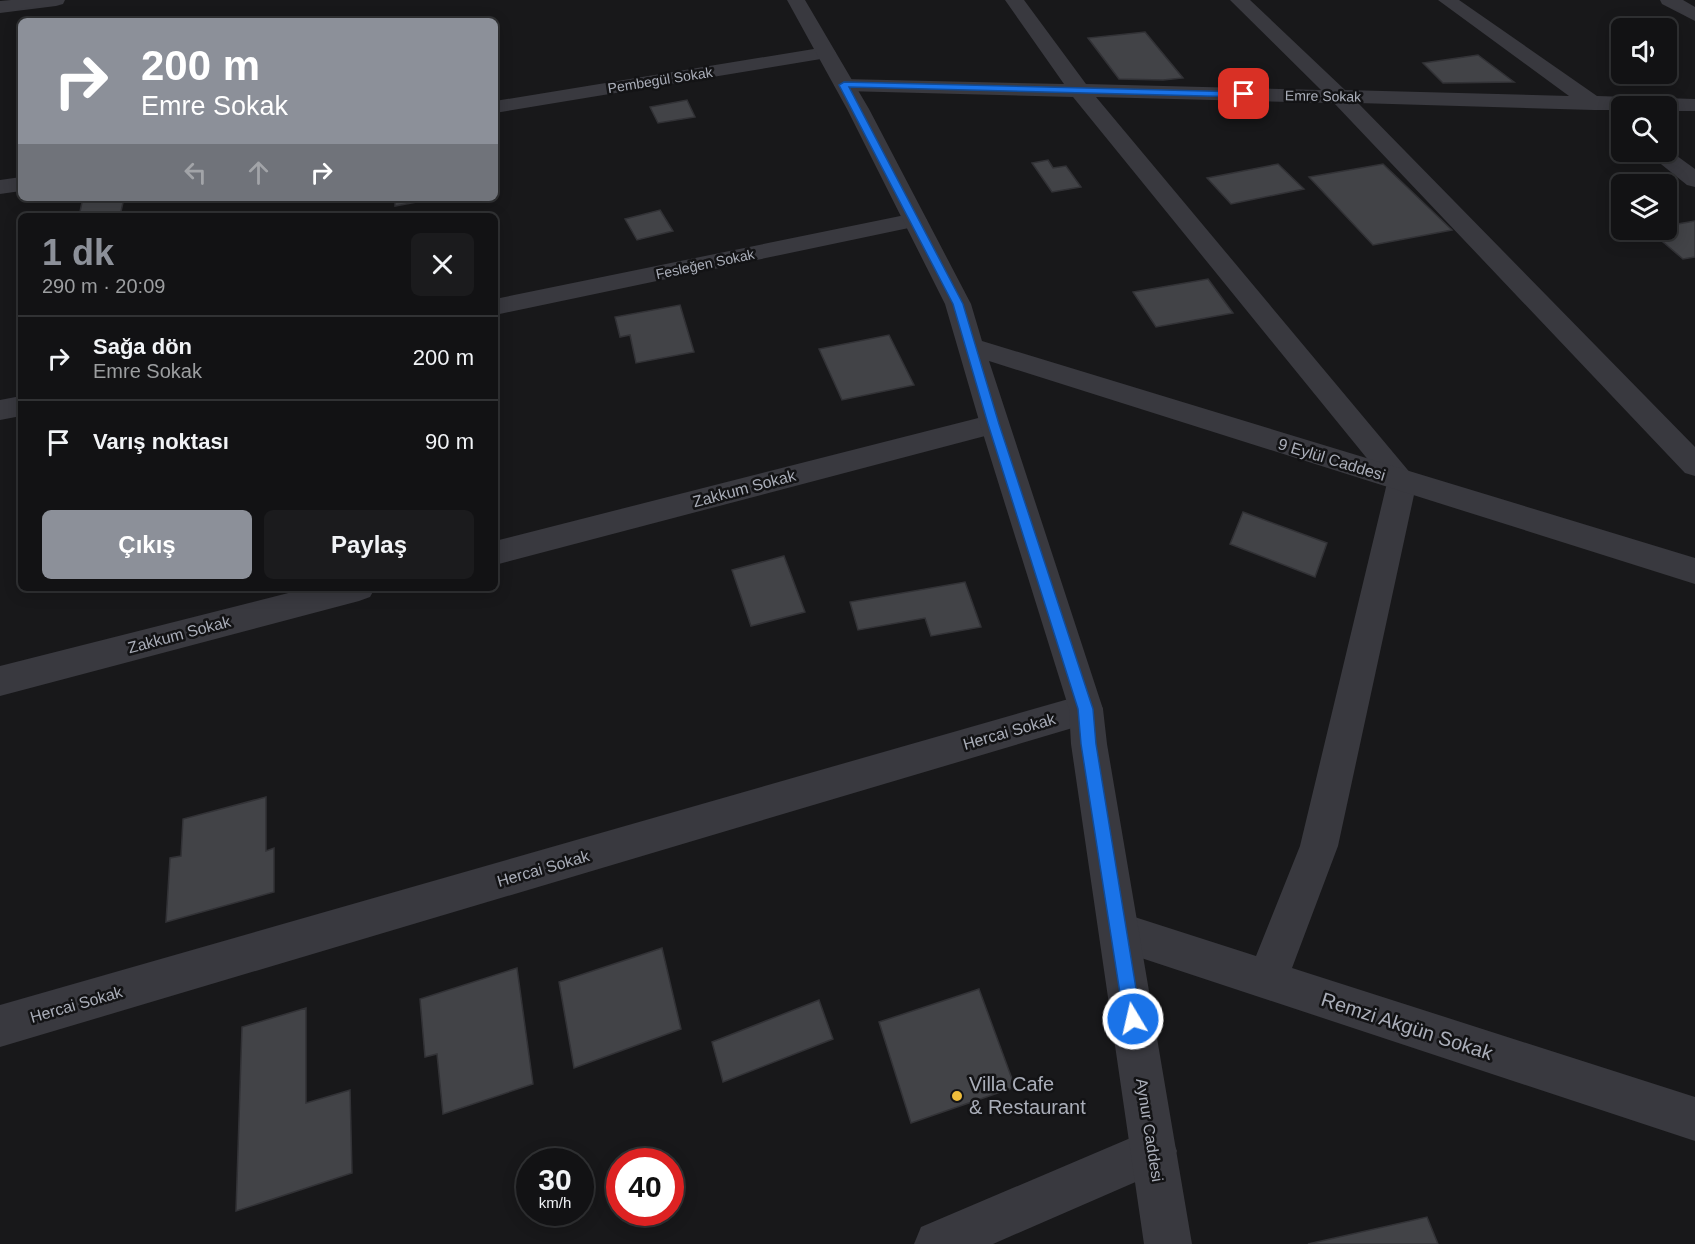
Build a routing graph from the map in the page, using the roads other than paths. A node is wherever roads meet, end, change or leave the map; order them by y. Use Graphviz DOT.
graph roads {
  1 [pos="56,0"];
  2 [pos="796,0"];
  3 [pos="1014,0"];
  4 [pos="1239,0"];
  5 [pos="1447,0"];
  6 [pos="1669,0"];
  7 [pos="0,7"];
  8 [pos="1695,15"];
  9 [pos="826,53"];
  10 [pos="844,85"];
  11 [pos="1079,90"];
  12 [pos="1339,96"];
  13 [pos="1591,102"];
  14 [pos="1695,105"];
  15 [pos="498,107"];
  16 [pos="1611,117"];
  17 [pos="1671,162"];
  18 [pos="1695,180"];
  19 [pos="18,184"];
  20 [pos="0,187"];
  21 [pos="915,220"];
  22 [pos="498,307"];
  23 [pos="970,345"];
  24 [pos="18,407"];
  25 [pos="0,410"];
  26 [pos="994,424"];
  27 [pos="1695,465"];
  28 [pos="1402,481"];
  29 [pos="498,552"];
  30 [pos="1695,572"];
  31 [pos="347,591"];
  32 [pos="0,681"];
  33 [pos="1086,709"];
  34 [pos="1119,932"];
  35 [pos="1267,980"];
  36 [pos="0,1026"];
  37 [pos="1695,1119"];
  38 [pos="1154,1151"];
  39 [pos="938,1244"];
  40 [pos="1168,1244"];
  1 -- 7 [label="street"];
  2 -- 9 [label="street, Aynur Caddesi"];
  3 -- 11 [label="street"];
  4 -- 12 [label="street"];
  5 -- 13 [label="street"];
  6 -- 8 [label="street"];
  9 -- 10 [label="street, Aynur Caddesi"];
  9 -- 15 [label="street, Pembegül Sokak"];
  10 -- 11 [label="street, Emre Sokak"];
  10 -- 21 [label="street, Aynur Caddesi"];
  11 -- 12 [label="street, Emre Sokak"];
  11 -- 28 [label="street"];
  12 -- 13 [label="street, Emre Sokak"];
  12 -- 27 [label="street"];
  13 -- 14 [label="street, Emre Sokak"];
  13 -- 16 [label="street"];
  17 -- 18 [label="street"];
  19 -- 20 [label="street"];
  21 -- 22 [label="street, Fesleğen Sokak"];
  21 -- 23 [label="street, Aynur Caddesi"];
  23 -- 26 [label="street, Aynur Caddesi"];
  23 -- 28 [label="street, 9 Eylül Caddesi"];
  24 -- 25 [label="street"];
  26 -- 29 [label="street, Zakkum Sokak"];
  26 -- 33 [label="street, Aynur Caddesi"];
  28 -- 30 [label="street, 9 Eylül Caddesi"];
  28 -- 35 [label="street"];
  31 -- 32 [label="street, Zakkum Sokak"];
  33 -- 34 [label="street, Aynur Caddesi"];
  33 -- 36 [label="street, Hercai Sokak"];
  34 -- 35 [label="street, Remzi Akgün Sokak"];
  34 -- 38 [label="street, Aynur Caddesi"];
  35 -- 37 [label="street, Remzi Akgün Sokak"];
  38 -- 39 [label="street"];
  38 -- 40 [label="street, Aynur Caddesi"];
}
